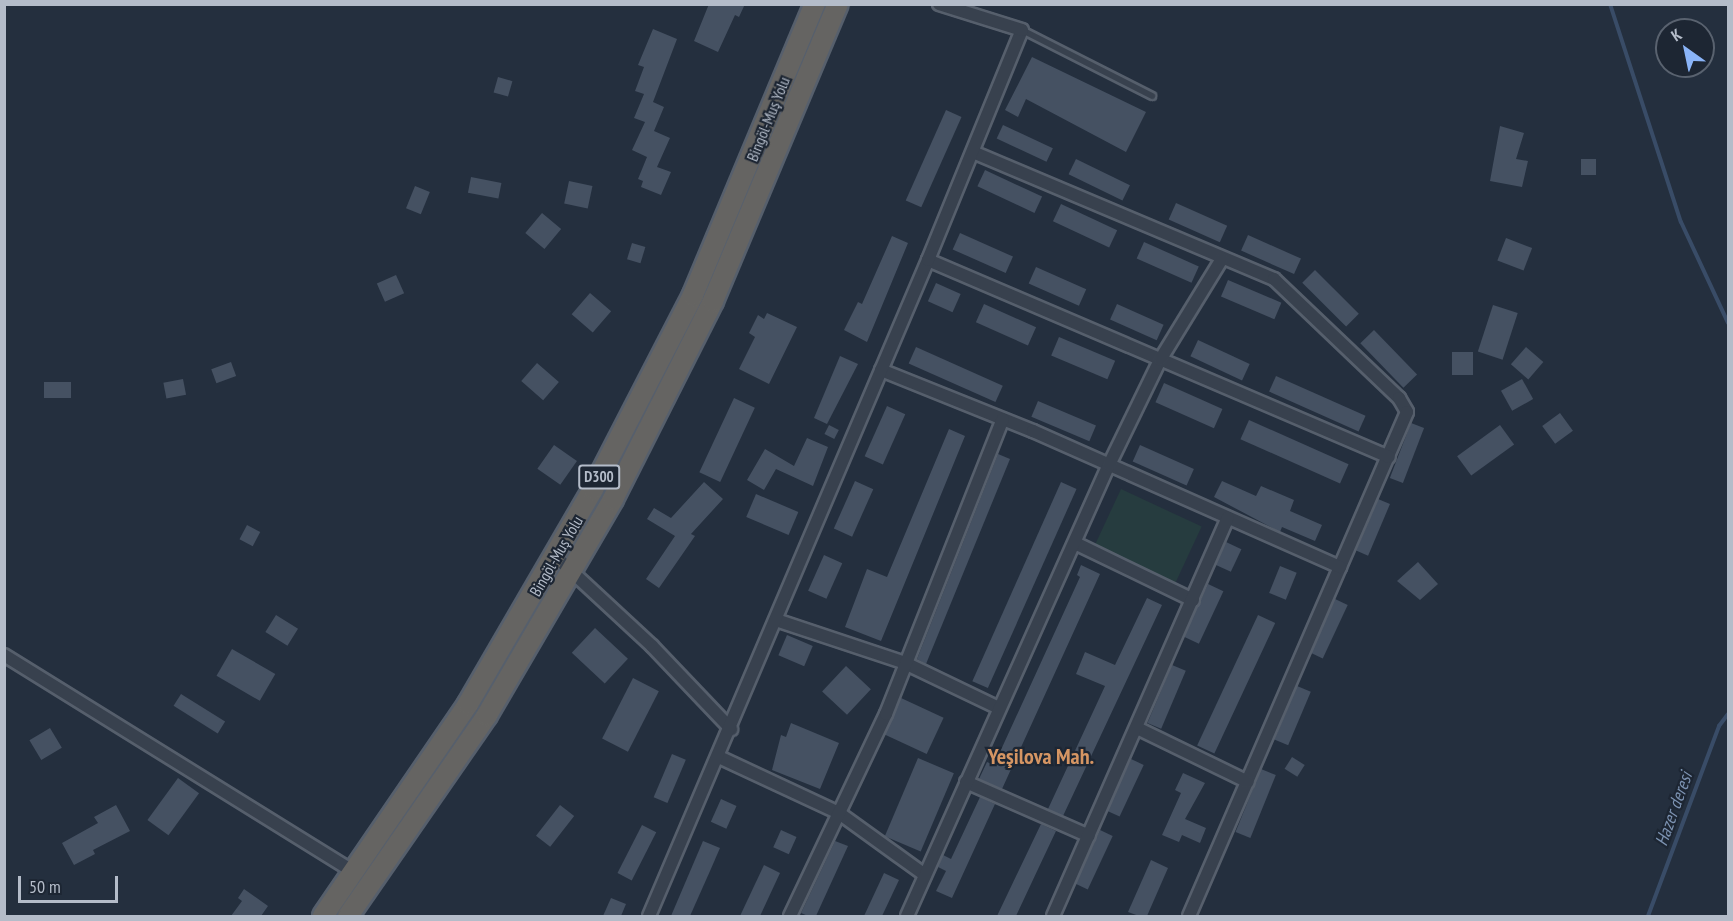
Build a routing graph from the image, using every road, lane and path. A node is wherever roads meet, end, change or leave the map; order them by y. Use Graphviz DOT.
graph roads {
  1 [pos="815,4"];
  2 [pos="838,4"];
  3 [pos="939,4"];
  4 [pos="1022,30"];
  5 [pos="1152,96"];
  6 [pos="973,152"];
  7 [pos="1222,259"];
  8 [pos="928,260"];
  9 [pos="1160,360"];
  10 [pos="881,370"];
  11 [pos="1003,419"];
  12 [pos="1389,457"];
  13 [pos="1109,465"];
  14 [pos="1228,518"];
  15 [pos="1075,543"];
  16 [pos="556,557"];
  17 [pos="1340,567"];
  18 [pos="573,572"];
  19 [pos="1193,600"];
  20 [pos="777,620"];
  21 [pos="4,655"];
  22 [pos="905,663"];
  23 [pos="998,707"];
  24 [pos="1137,728"];
  25 [pos="731,729"];
  26 [pos="719,758"];
  27 [pos="1248,782"];
  28 [pos="966,783"];
  29 [pos="839,813"];
  30 [pos="1089,836"];
  31 [pos="356,873"];
  32 [pos="925,875"];
  33 [pos="323,916"];
  34 [pos="348,916"];
  35 [pos="649,916"];
  36 [pos="790,916"];
  37 [pos="907,916"];
  38 [pos="1053,916"];
  39 [pos="1189,916"];
  1 -- 16 [label="highway, Bingöl-Muş Yolu / D300"];
  2 -- 18 [label="highway, Bingöl-Muş Yolu / D300"];
  3 -- 4 [label="street"];
  4 -- 5 [label="lane"];
  4 -- 6 [label="street"];
  6 -- 7 [label="street"];
  6 -- 8 [label="street"];
  7 -- 9 [label="street"];
  7 -- 12 [label="street"];
  8 -- 9 [label="street"];
  8 -- 10 [label="street"];
  9 -- 12 [label="street"];
  9 -- 13 [label="street"];
  10 -- 11 [label="street"];
  10 -- 20 [label="street"];
  11 -- 13 [label="street"];
  11 -- 22 [label="street"];
  12 -- 17 [label="street"];
  13 -- 14 [label="street"];
  13 -- 15 [label="street"];
  14 -- 17 [label="street"];
  14 -- 19 [label="street"];
  15 -- 19 [label="street"];
  15 -- 23 [label="street"];
  16 -- 18 [label="street"];
  16 -- 31 [label="highway, Bingöl-Muş Yolu / D300"];
  17 -- 27 [label="street"];
  18 -- 25 [label="street"];
  18 -- 34 [label="highway, Bingöl-Muş Yolu / D300"];
  19 -- 24 [label="street"];
  20 -- 22 [label="street"];
  20 -- 25 [label="street"];
  21 -- 31 [label="street"];
  22 -- 23 [label="street"];
  22 -- 29 [label="street"];
  23 -- 28 [label="street"];
  24 -- 27 [label="street"];
  24 -- 30 [label="street"];
  25 -- 26 [label="street"];
  26 -- 29 [label="street"];
  26 -- 35 [label="street"];
  27 -- 39 [label="street"];
  28 -- 30 [label="street"];
  28 -- 32 [label="street"];
  29 -- 32 [label="street"];
  29 -- 36 [label="street"];
  30 -- 38 [label="street"];
  31 -- 33 [label="highway, Bingöl-Muş Yolu / D300"];
  32 -- 37 [label="street"];
}
